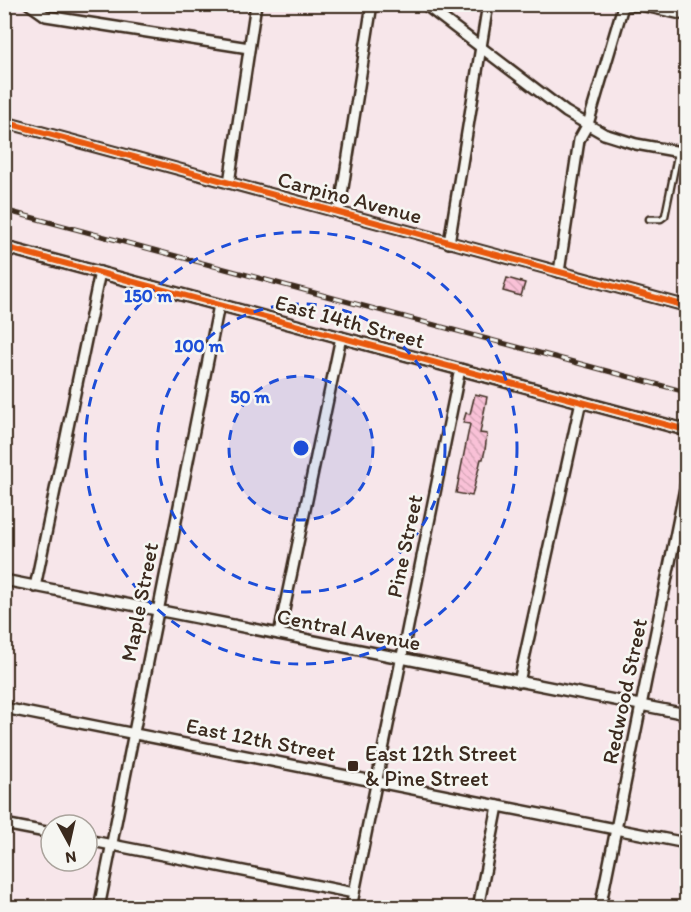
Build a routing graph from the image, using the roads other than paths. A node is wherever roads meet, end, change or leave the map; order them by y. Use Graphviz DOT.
graph roads {
  1 [pos="29,4"];
  2 [pos="256,4"];
  3 [pos="372,4"];
  4 [pos="424,4"];
  5 [pos="488,4"];
  6 [pos="623,5"];
  7 [pos="687,15"];
  8 [pos="481,46"];
  9 [pos="249,48"];
  10 [pos="4,122"];
  11 [pos="588,124"];
  12 [pos="682,152"];
  13 [pos="229,183"];
  14 [pos="339,213"];
  15 [pos="648,219"];
  16 [pos="449,243"];
  17 [pos="4,247"];
  18 [pos="100,272"];
  19 [pos="559,272"];
  20 [pos="219,305"];
  21 [pos="687,306"];
  22 [pos="341,337"];
  23 [pos="460,369"];
  24 [pos="581,400"];
  25 [pos="687,430"];
  26 [pos="687,483"];
  27 [pos="4,580"];
  28 [pos="35,587"];
  29 [pos="157,610"];
  30 [pos="279,634"];
  31 [pos="401,659"];
  32 [pos="519,682"];
  33 [pos="641,706"];
  34 [pos="4,708"];
  35 [pos="687,714"];
  36 [pos="133,733"];
  37 [pos="375,783"];
  38 [pos="498,806"];
  39 [pos="4,824"];
  40 [pos="615,830"];
  41 [pos="39,831"];
  42 [pos="99,842"];
  43 [pos="687,843"];
  44 [pos="111,845"];
  45 [pos="354,893"];
  46 [pos="99,908"];
  47 [pos="351,908"];
  48 [pos="478,908"];
  49 [pos="600,908"];
  1 -- 9 [label="street"];
  2 -- 9 [label="street"];
  3 -- 14 [label="street"];
  4 -- 8 [label="street"];
  5 -- 8 [label="street"];
  6 -- 7 [label="street"];
  6 -- 11 [label="street"];
  8 -- 11 [label="street"];
  8 -- 16 [label="street"];
  9 -- 13 [label="street"];
  10 -- 13 [label="street, Carpino Avenue"];
  11 -- 12 [label="street"];
  11 -- 19 [label="street"];
  12 -- 15 [label="lane"];
  13 -- 14 [label="street, Carpino Avenue"];
  14 -- 16 [label="street, Carpino Avenue"];
  16 -- 19 [label="street, Carpino Avenue"];
  17 -- 18 [label="street, East 14th Street"];
  18 -- 20 [label="street, East 14th Street"];
  18 -- 28 [label="street"];
  19 -- 21 [label="street, Carpino Avenue"];
  20 -- 22 [label="street, East 14th Street"];
  20 -- 29 [label="street, Maple Street"];
  22 -- 23 [label="street, East 14th Street"];
  22 -- 30 [label="street"];
  23 -- 24 [label="street, East 14th Street"];
  23 -- 31 [label="street, Pine Street"];
  24 -- 25 [label="street, East 14th Street"];
  24 -- 32 [label="street"];
  26 -- 33 [label="street, Redwood Street"];
  27 -- 28 [label="street, Central Avenue"];
  28 -- 29 [label="street, Central Avenue"];
  29 -- 30 [label="street, Central Avenue"];
  29 -- 36 [label="street, Maple Street"];
  30 -- 31 [label="street, Central Avenue"];
  31 -- 32 [label="street, Central Avenue"];
  31 -- 37 [label="street, Pine Street"];
  32 -- 33 [label="street, Central Avenue"];
  33 -- 35 [label="street, Central Avenue"];
  33 -- 40 [label="street, Redwood Street"];
  34 -- 36 [label="street, East 12th Street"];
  36 -- 37 [label="street, East 12th Street"];
  36 -- 44 [label="street, Maple Street"];
  37 -- 38 [label="street, East 12th Street"];
  37 -- 45 [label="street, Pine Street"];
  38 -- 40 [label="street, East 12th Street"];
  38 -- 48 [label="street"];
  39 -- 41 [label="street"];
  40 -- 43 [label="street, East 12th Street"];
  40 -- 49 [label="street, Redwood Street"];
  42 -- 44 [label="street"];
  44 -- 45 [label="street"];
  44 -- 46 [label="street, Maple Street"];
  45 -- 47 [label="street, Pine Street"];
}
